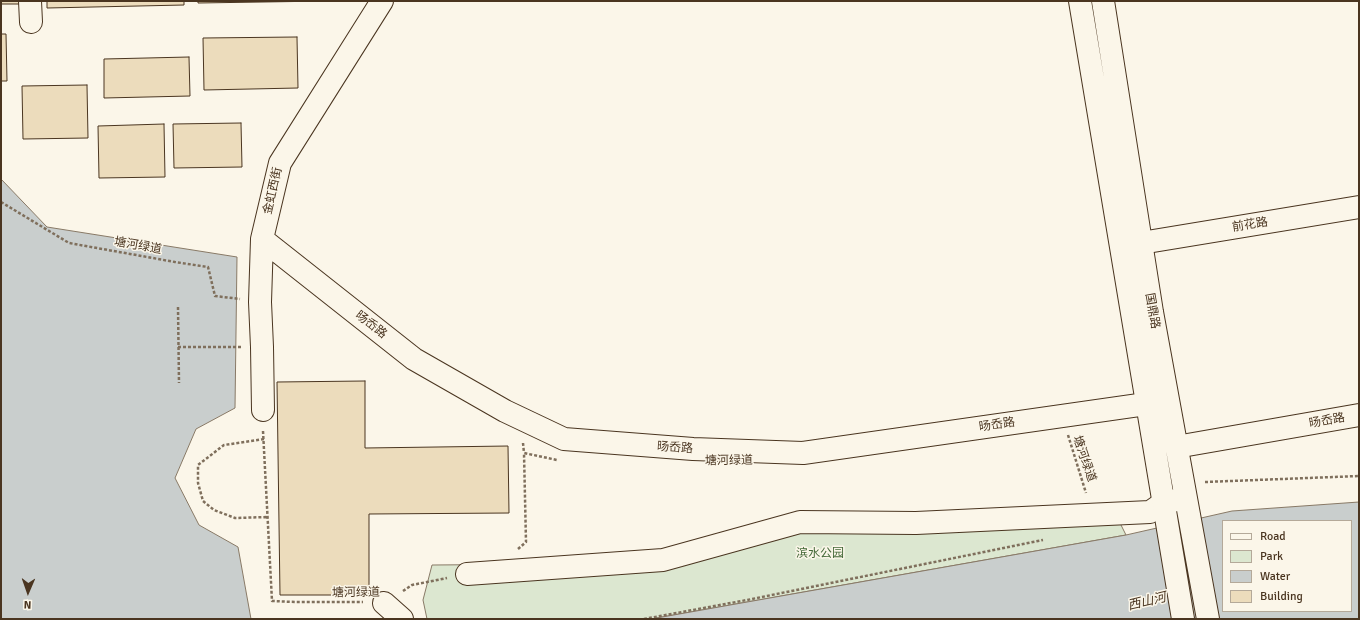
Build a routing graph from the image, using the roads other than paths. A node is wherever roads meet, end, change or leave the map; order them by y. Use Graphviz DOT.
graph roads {
  1 [pos="382,1"];
  2 [pos="1080,1"];
  3 [pos="1103,1"];
  4 [pos="1359,206"];
  5 [pos="262,240"];
  6 [pos="1141,243"];
  7 [pos="1146,404"];
  8 [pos="263,410"];
  9 [pos="1359,415"];
  10 [pos="1176,447"];
  11 [pos="1184,490"];
  12 [pos="1163,503"];
  13 [pos="467,574"];
  14 [pos="384,603"];
  15 [pos="402,619"];
  16 [pos="1182,619"];
  17 [pos="1208,619"];
  1 -- 5 [label="street, 金虹西街"];
  2 -- 7 [label="street, 国鼎路"];
  3 -- 6 [label="street, 国鼎路"];
  4 -- 6 [label="street, 前花路"];
  5 -- 7 [label="street, 旸岙路"];
  5 -- 8 [label="street, 金虹西街"];
  6 -- 10 [label="street, 国鼎路"];
  7 -- 12 [label="street, 国鼎路"];
  9 -- 10 [label="street, 旸岙路"];
  10 -- 11 [label="street, 国鼎路"];
  11 -- 12 [label="street"];
  11 -- 17 [label="street, 国鼎路"];
  12 -- 13 [label="street"];
  12 -- 16 [label="street, 国鼎路"];
  14 -- 15 [label="street"];
}
